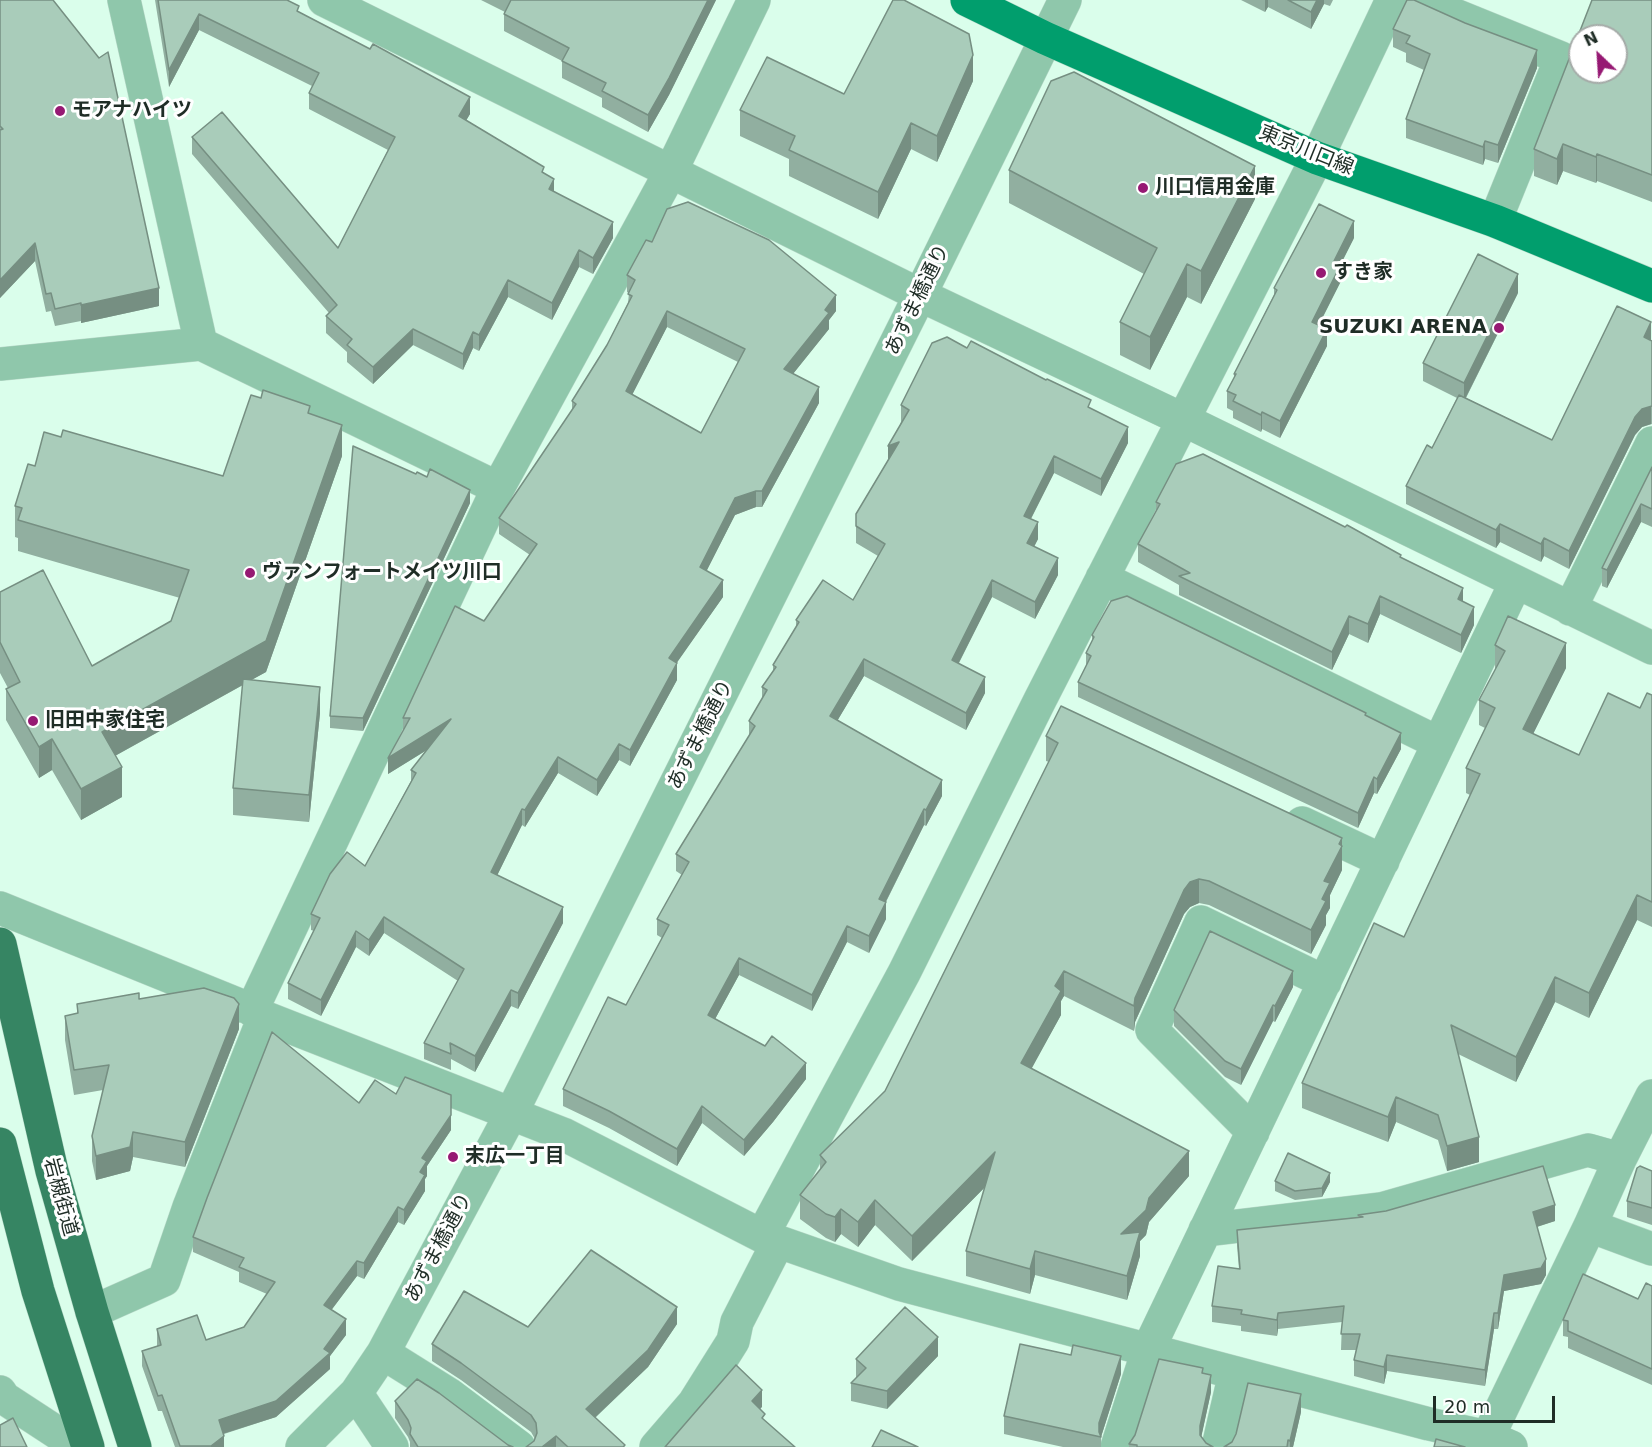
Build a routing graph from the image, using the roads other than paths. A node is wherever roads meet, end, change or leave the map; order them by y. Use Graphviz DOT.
graph roads {
  1 [pos="124,0"];
  2 [pos="324,0"];
  3 [pos="754,0"];
  4 [pos="967,0"];
  5 [pos="1065,0"];
  6 [pos="1392,0"];
  7 [pos="1418,0"];
  8 [pos="1045,38"];
  9 [pos="1317,158"];
  10 [pos="671,171"];
  11 [pos="1495,221"];
  12 [pos="1652,286"];
  13 [pos="921,295"];
  14 [pos="201,344"];
  15 [pos="0,364"];
  16 [pos="1184,420"];
  17 [pos="1652,443"];
  18 [pos="498,488"];
  19 [pos="1102,578"];
  20 [pos="1516,582"];
  21 [pos="1570,609"];
  22 [pos="1652,648"];
  23 [pos="1040,700"];
  24 [pos="1072,715"];
  25 [pos="1439,743"];
  26 [pos="1276,810"];
  27 [pos="1383,861"];
  28 [pos="0,908"];
  29 [pos="0,944"];
  30 [pos="1325,982"];
  31 [pos="258,1014"];
  32 [pos="1652,1096"];
  33 [pos="510,1114"];
  34 [pos="1253,1132"];
  35 [pos="0,1144"];
  36 [pos="1620,1159"];
  37 [pos="1590,1226"];
  38 [pos="1205,1230"];
  39 [pos="770,1239"];
  40 [pos="1652,1249"];
  41 [pos="92,1312"];
  42 [pos="1148,1350"];
  43 [pos="383,1353"];
  44 [pos="1235,1373"];
  45 [pos="0,1392"];
  46 [pos="356,1393"];
  47 [pos="1425,1435"];
  48 [pos="1500,1442"];
  49 [pos="314,1443"];
  50 [pos="79,1447"];
  51 [pos="88,1447"];
  52 [pos="135,1447"];
  53 [pos="392,1447"];
  54 [pos="519,1447"];
  55 [pos="656,1447"];
  56 [pos="1117,1447"];
  57 [pos="1218,1447"];
  1 -- 14 [label="street"];
  2 -- 10 [label="street"];
  3 -- 10 [label="street"];
  4 -- 8 [label="main road, 東京川口線"];
  5 -- 8 [label="street, あずま橋通り"];
  6 -- 9 [label="street"];
  7 -- 11 [label="street"];
  8 -- 9 [label="main road, 東京川口線"];
  8 -- 13 [label="street, あずま橋通り"];
  9 -- 11 [label="main road, 東京川口線"];
  9 -- 16 [label="street"];
  10 -- 13 [label="street"];
  10 -- 18 [label="street"];
  11 -- 12 [label="main road, 東京川口線"];
  13 -- 16 [label="street"];
  13 -- 33 [label="street, あずま橋通り"];
  14 -- 15 [label="street"];
  14 -- 18 [label="street"];
  16 -- 19 [label="street"];
  16 -- 20 [label="street"];
  17 -- 21 [label="street"];
  18 -- 31 [label="street"];
  19 -- 23 [label="street"];
  19 -- 25 [label="street"];
  20 -- 21 [label="street"];
  20 -- 25 [label="street"];
  21 -- 22 [label="street"];
  23 -- 24 [label="street"];
  23 -- 39 [label="street"];
  25 -- 27 [label="street"];
  26 -- 27 [label="street"];
  27 -- 30 [label="street"];
  28 -- 31 [label="street"];
  29 -- 41 [label="highway, 岩槻街道"];
  30 -- 34 [label="street"];
  30 -- 34 [label="street"];
  31 -- 33 [label="street"];
  31 -- 41 [label="street"];
  32 -- 36 [label="street"];
  33 -- 39 [label="street"];
  33 -- 43 [label="street, あずま橋通り"];
  34 -- 38 [label="street"];
  35 -- 51 [label="highway"];
  36 -- 37 [label="street"];
  36 -- 38 [label="street"];
  37 -- 40 [label="street"];
  37 -- 48 [label="street"];
  38 -- 42 [label="street"];
  39 -- 42 [label="street"];
  39 -- 55 [label="street"];
  41 -- 52 [label="highway, 岩槻街道"];
  42 -- 44 [label="street"];
  42 -- 56 [label="street"];
  43 -- 46 [label="street, あずま橋通り"];
  43 -- 54 [label="street"];
  44 -- 47 [label="street"];
  44 -- 57 [label="street"];
  45 -- 50 [label="street"];
  46 -- 49 [label="street, あずま橋通り"];
  46 -- 53 [label="street"];
  47 -- 48 [label="street"];
}
